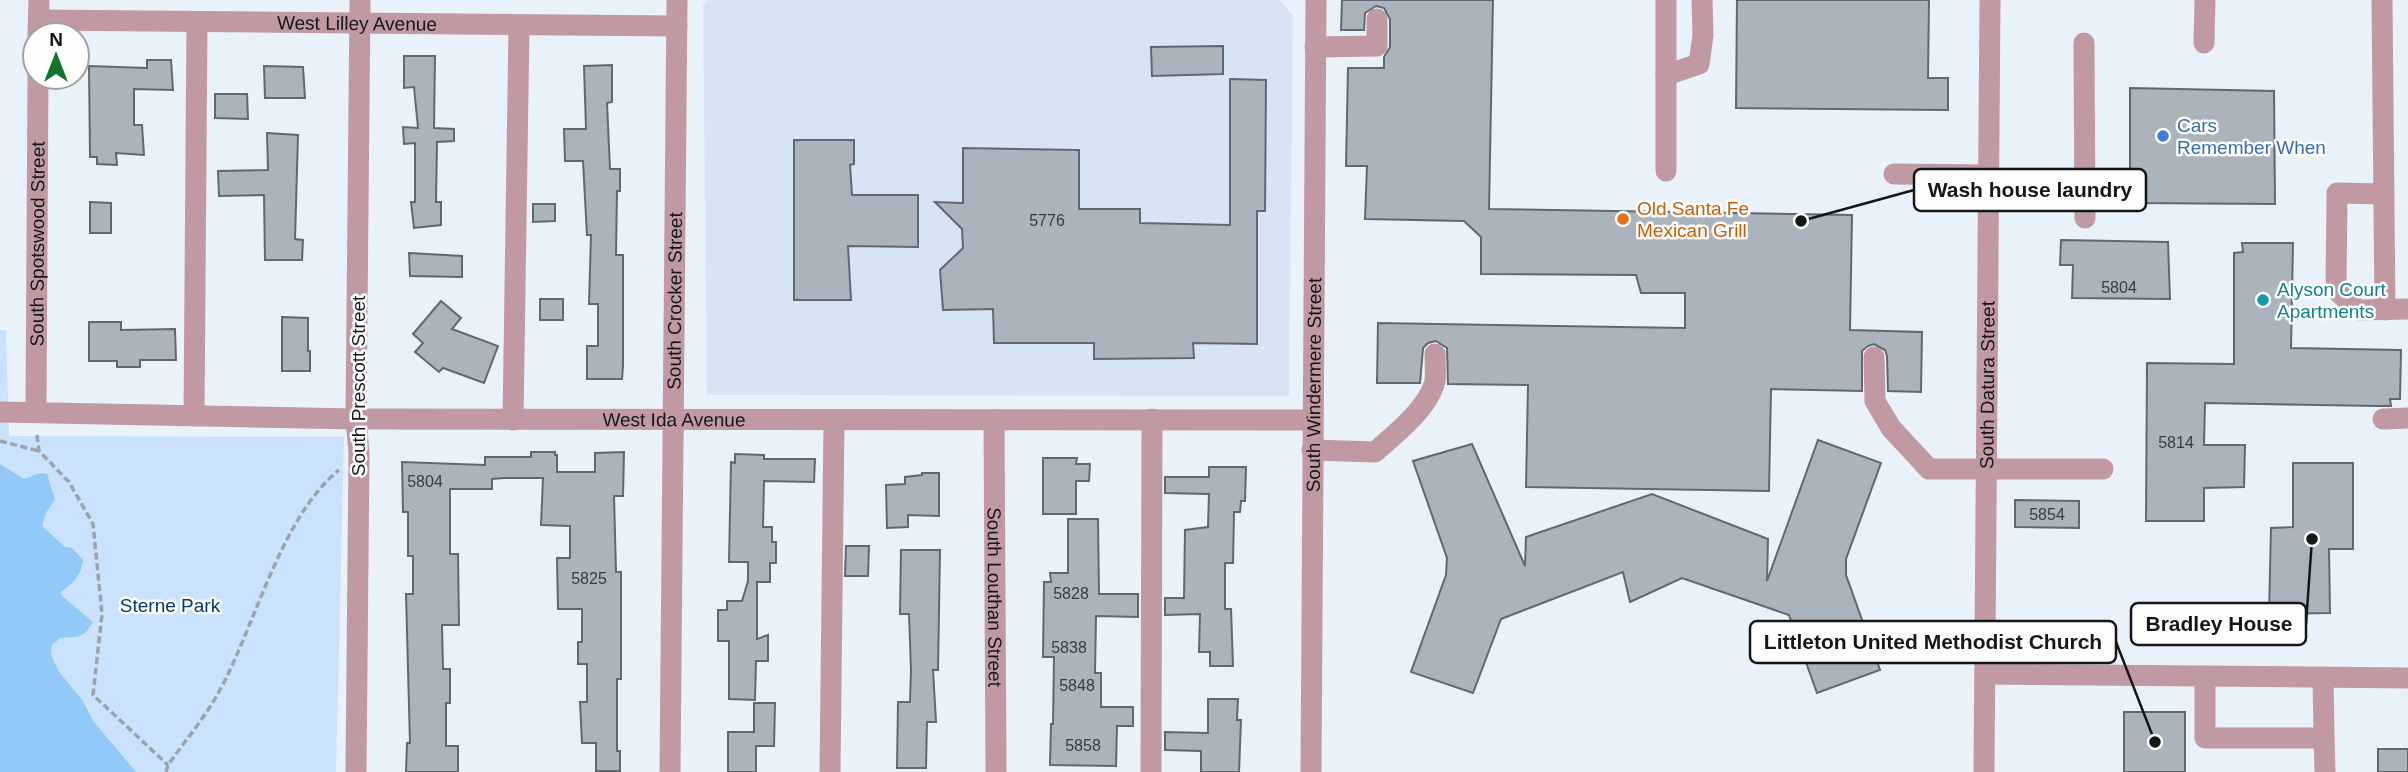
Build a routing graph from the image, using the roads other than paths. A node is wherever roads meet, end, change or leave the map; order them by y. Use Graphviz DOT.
graph roads {
  1 [pos="360,0"];
  2 [pos="677,0"];
  3 [pos="1315,0"];
  4 [pos="1666,0"];
  5 [pos="1702,0"];
  6 [pos="1990,0"];
  7 [pos="2205,0"];
  8 [pos="2382,0"];
  9 [pos="39,18"];
  10 [pos="1377,19"];
  11 [pos="197,22"];
  12 [pos="360,24"];
  13 [pos="519,25"];
  14 [pos="677,26"];
  15 [pos="2084,43"];
  16 [pos="2204,44"];
  17 [pos="1315,47"];
  18 [pos="1666,75"];
  19 [pos="38,91"];
  20 [pos="1665,171"];
  21 [pos="1894,174"];
  22 [pos="1989,175"];
  23 [pos="2384,194"];
  24 [pos="2085,218"];
  25 [pos="2408,309"];
  26 [pos="2385,310"];
  27 [pos="1435,354"];
  28 [pos="1874,357"];
  29 [pos="0,412"];
  30 [pos="36,412"];
  31 [pos="194,415"];
  32 [pos="2408,418"];
  33 [pos="356,419"];
  34 [pos="1152,419"];
  35 [pos="2383,419"];
  36 [pos="513,420"];
  37 [pos="1312,420"];
  38 [pos="673,421"];
  39 [pos="834,421"];
  40 [pos="994,421"];
  41 [pos="1312,450"];
  42 [pos="2103,469"];
  43 [pos="1986,470"];
  44 [pos="1985,674"];
  45 [pos="2205,676"];
  46 [pos="2323,677"];
  47 [pos="2408,678"];
  48 [pos="2324,738"];
  49 [pos="356,772"];
  50 [pos="670,772"];
  51 [pos="830,772"];
  52 [pos="996,772"];
  53 [pos="1151,772"];
  54 [pos="1311,772"];
  55 [pos="1984,772"];
  56 [pos="2325,772"];
  1 -- 12 [label="street, South Prescott Street"];
  2 -- 14 [label="street, South Crocker Street"];
  3 -- 17 [label="street, South Windermere Street"];
  4 -- 18 [label="street"];
  5 -- 18 [label="street"];
  6 -- 22 [label="street, South Datura Street"];
  7 -- 16 [label="street"];
  8 -- 23 [label="street"];
  9 -- 11 [label="street, West Lilley Avenue"];
  10 -- 17 [label="street"];
  11 -- 12 [label="street, West Lilley Avenue"];
  11 -- 31 [label="street"];
  12 -- 13 [label="street, West Lilley Avenue"];
  12 -- 33 [label="street, South Prescott Street"];
  13 -- 14 [label="street, West Lilley Avenue"];
  13 -- 36 [label="street"];
  14 -- 38 [label="street, South Crocker Street"];
  15 -- 24 [label="street"];
  17 -- 37 [label="street, South Windermere Street"];
  18 -- 20 [label="street"];
  19 -- 30 [label="street, South Spotswood Street"];
  21 -- 22 [label="street"];
  22 -- 43 [label="street, South Datura Street"];
  23 -- 26 [label="street"];
  23 -- 26 [label="street"];
  25 -- 26 [label="street"];
  27 -- 41 [label="street"];
  28 -- 43 [label="street"];
  29 -- 30 [label="street, West Ida Avenue"];
  30 -- 31 [label="street, West Ida Avenue"];
  31 -- 33 [label="street, West Ida Avenue"];
  32 -- 35 [label="street"];
  33 -- 36 [label="street, West Ida Avenue"];
  33 -- 49 [label="street, South Prescott Street"];
  34 -- 37 [label="street, West Ida Avenue"];
  34 -- 40 [label="street, West Ida Avenue"];
  34 -- 53 [label="street"];
  36 -- 38 [label="street, West Ida Avenue"];
  37 -- 41 [label="street, South Windermere Street"];
  38 -- 39 [label="street, West Ida Avenue"];
  38 -- 50 [label="street, South Crocker Street"];
  39 -- 40 [label="street, West Ida Avenue"];
  39 -- 51 [label="street"];
  40 -- 52 [label="street, South Louthan Street"];
  41 -- 54 [label="street, South Windermere Street"];
  42 -- 43 [label="street"];
  43 -- 44 [label="street, South Datura Street"];
  44 -- 45 [label="street"];
  44 -- 55 [label="street, South Datura Street"];
  45 -- 46 [label="street"];
  45 -- 48 [label="street"];
  46 -- 47 [label="street"];
  46 -- 48 [label="street"];
  48 -- 56 [label="street"];
}
